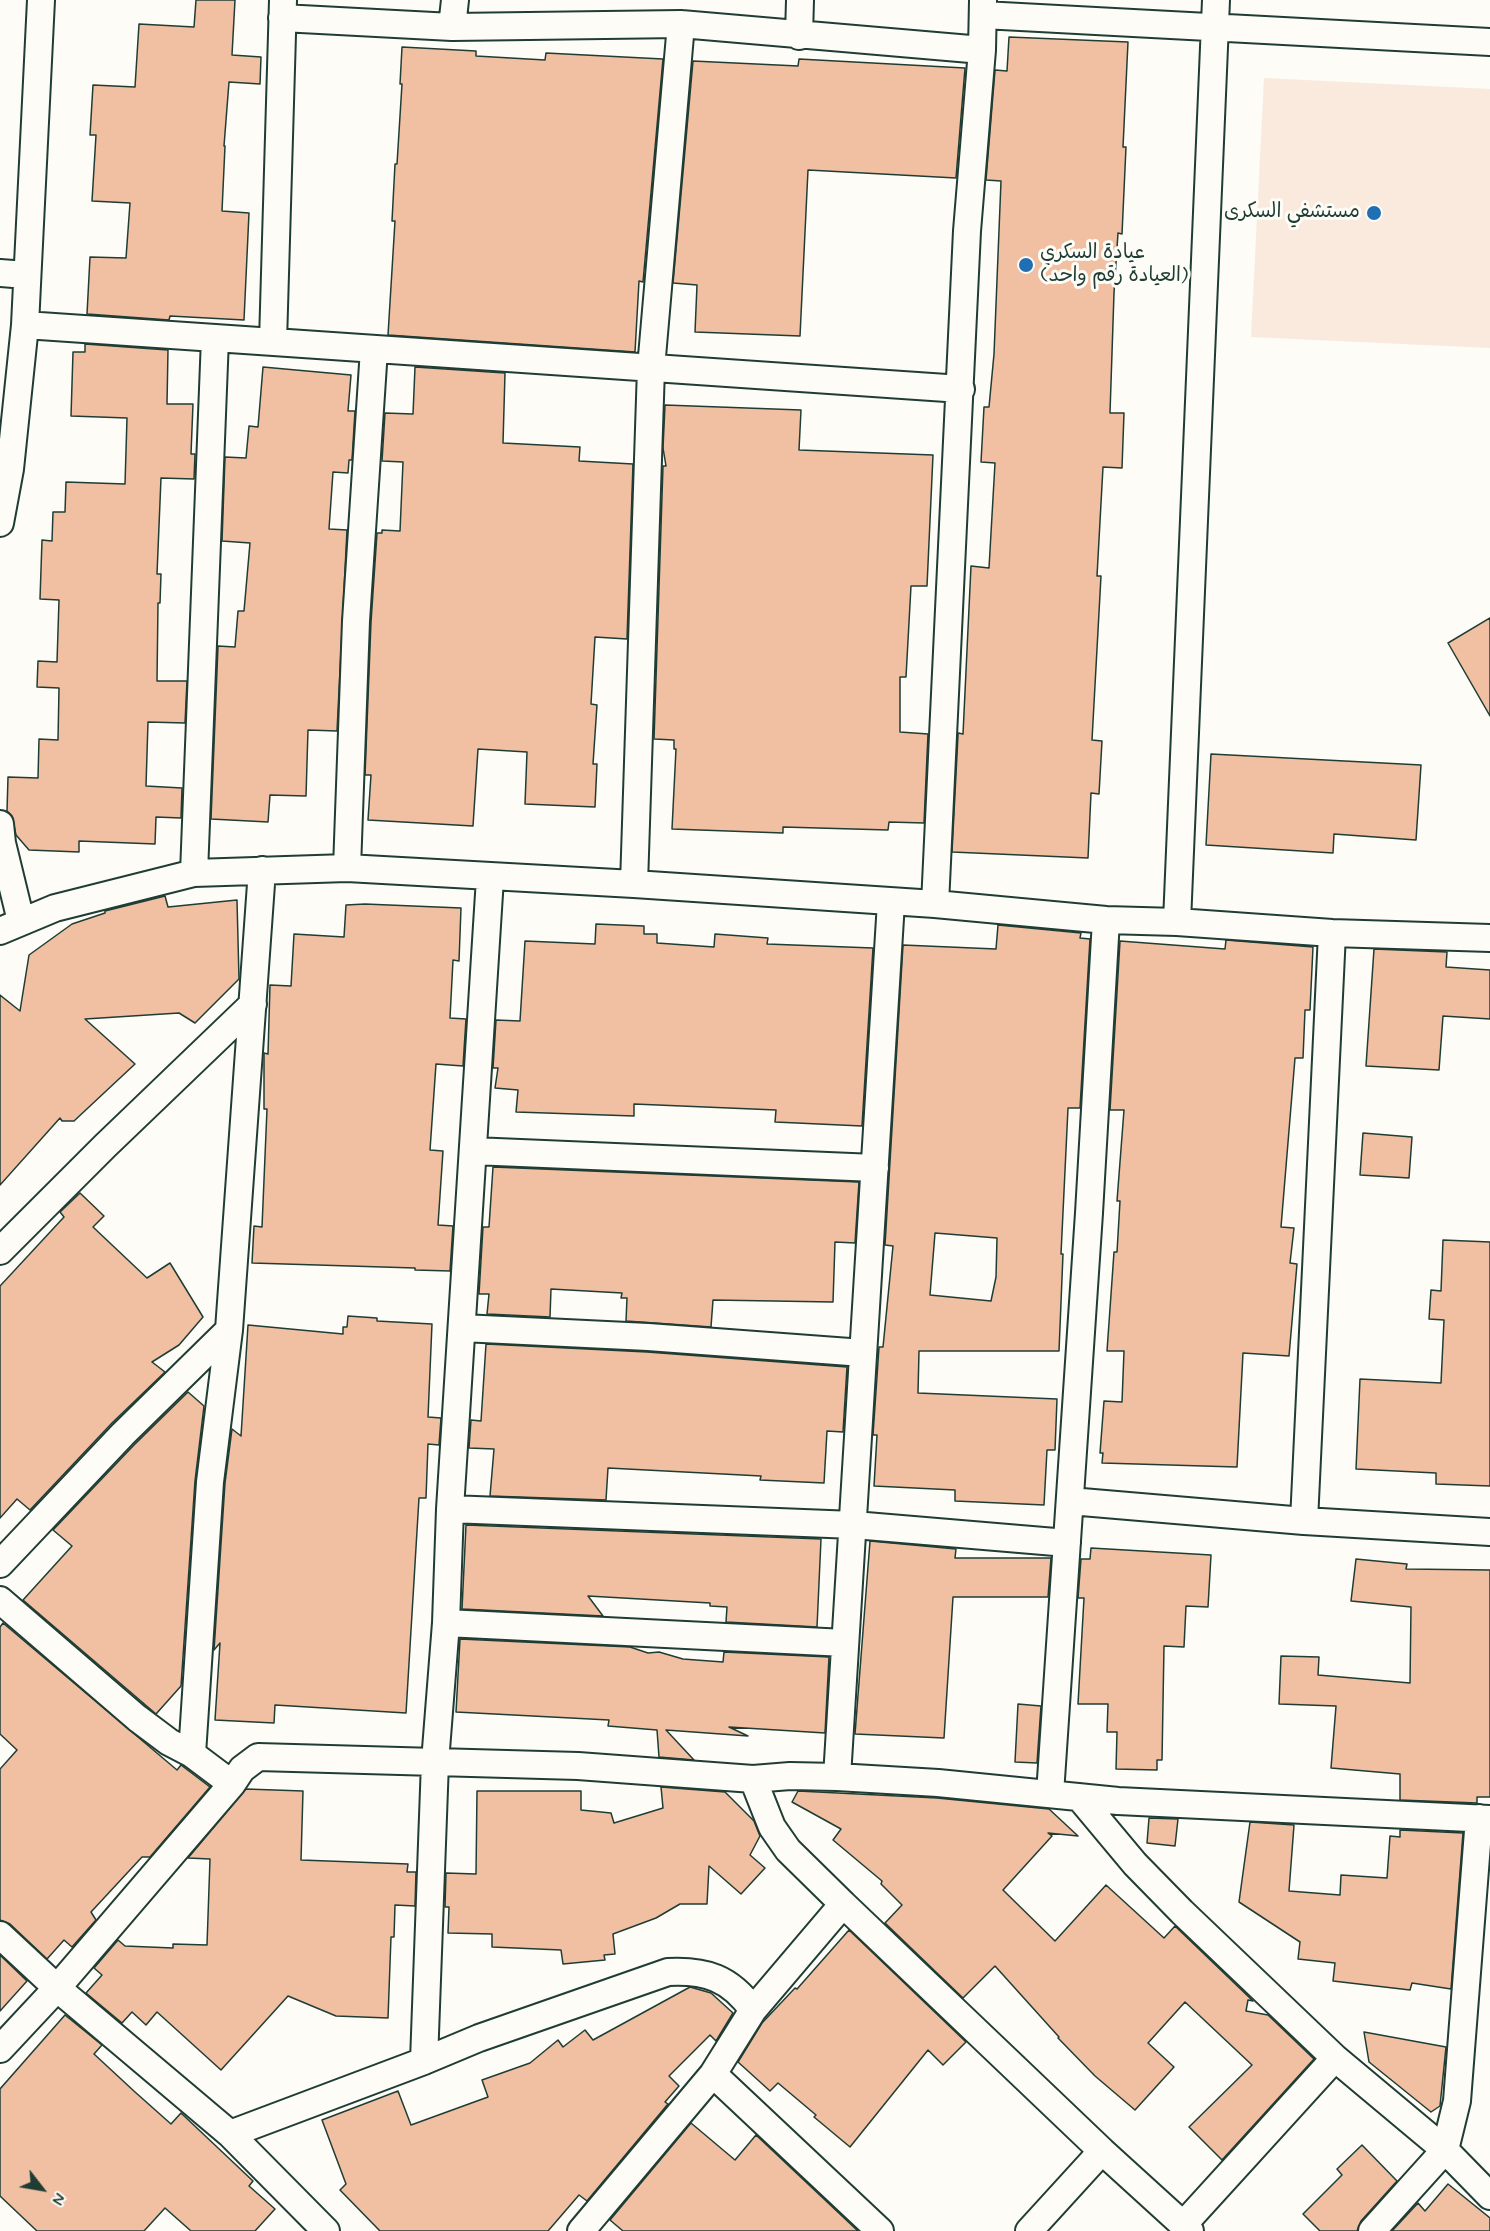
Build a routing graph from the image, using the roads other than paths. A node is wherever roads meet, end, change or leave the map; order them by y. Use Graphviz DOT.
graph roads {
  1 [pos="41,0"];
  2 [pos="454,0"];
  3 [pos="800,0"];
  4 [pos="1216,0"];
  5 [pos="983,7"];
  6 [pos="282,9"];
  7 [pos="681,24"];
  8 [pos="452,27"];
  9 [pos="1215,28"];
  10 [pos="799,36"];
  11 [pos="1490,42"];
  12 [pos="982,50"];
  13 [pos="0,273"];
  14 [pos="26,275"];
  15 [pos="25,325"];
  16 [pos="215,338"];
  17 [pos="273,342"];
  18 [pos="374,349"];
  19 [pos="651,368"];
  20 [pos="961,389"];
  21 [pos="0,523"];
  22 [pos="0,824"];
  23 [pos="347,868"];
  24 [pos="262,870"];
  25 [pos="194,873"];
  26 [pos="490,878"];
  27 [pos="634,884"];
  28 [pos="891,902"];
  29 [pos="935,904"];
  30 [pos="1106,920"];
  31 [pos="1177,922"];
  32 [pos="10,926"];
  33 [pos="1332,933"];
  34 [pos="1490,938"];
  35 [pos="254,1005"];
  36 [pos="473,1151"];
  37 [pos="875,1168"];
  38 [pos="0,1251"];
  39 [pos="462,1328"];
  40 [pos="229,1330"];
  41 [pos="863,1353"];
  42 [pos="1070,1501"];
  43 [pos="450,1509"];
  44 [pos="1304,1521"];
  45 [pos="854,1525"];
  46 [pos="1490,1532"];
  47 [pos="1067,1543"];
  48 [pos="0,1564"];
  49 [pos="0,1600"];
  50 [pos="446,1623"];
  51 [pos="845,1643"];
  52 [pos="192,1754"];
  53 [pos="435,1762"];
  54 [pos="837,1777"];
  55 [pos="753,1779"];
  56 [pos="232,1784"];
  57 [pos="1050,1794"];
  58 [pos="1079,1797"];
  59 [pos="1484,1818"];
  60 [pos="843,1904"];
  61 [pos="0,1935"];
  62 [pos="57,1988"];
  63 [pos="753,2010"];
  64 [pos="0,2049"];
  65 [pos="1335,2058"];
  66 [pos="424,2061"];
  67 [pos="712,2074"];
  68 [pos="230,2134"];
  69 [pos="1445,2150"];
  70 [pos="1102,2151"];
  71 [pos="1490,2196"];
  72 [pos="1187,2228"];
  73 [pos="583,2230"];
  74 [pos="326,2231"];
  75 [pos="880,2231"];
  76 [pos="1029,2231"];
  77 [pos="1372,2231"];
  1 -- 14 [label="street"];
  2 -- 8 [label="street"];
  3 -- 10 [label="street"];
  4 -- 9 [label="street"];
  5 -- 9 [label="street"];
  5 -- 12 [label="street"];
  6 -- 8 [label="street"];
  6 -- 17 [label="street"];
  7 -- 8 [label="street"];
  7 -- 10 [label="street"];
  7 -- 19 [label="street"];
  9 -- 11 [label="street"];
  9 -- 31 [label="street"];
  10 -- 12 [label="street"];
  12 -- 20 [label="street"];
  13 -- 14 [label="street"];
  14 -- 15 [label="street"];
  15 -- 16 [label="street"];
  15 -- 21 [label="street"];
  16 -- 17 [label="street"];
  16 -- 25 [label="street"];
  17 -- 18 [label="street"];
  18 -- 19 [label="street"];
  18 -- 23 [label="street"];
  19 -- 20 [label="street"];
  19 -- 27 [label="street"];
  20 -- 29 [label="street"];
  22 -- 32 [label="street"];
  23 -- 24 [label="street"];
  23 -- 26 [label="street"];
  24 -- 25 [label="street"];
  24 -- 35 [label="street"];
  25 -- 32 [label="street"];
  26 -- 27 [label="street"];
  26 -- 36 [label="street"];
  27 -- 28 [label="street"];
  28 -- 29 [label="street"];
  28 -- 37 [label="street"];
  29 -- 30 [label="street"];
  30 -- 31 [label="street"];
  30 -- 42 [label="street"];
  31 -- 33 [label="street"];
  33 -- 34 [label="street"];
  33 -- 44 [label="street"];
  35 -- 38 [label="street"];
  35 -- 40 [label="street"];
  36 -- 37 [label="street"];
  36 -- 39 [label="street"];
  37 -- 41 [label="street"];
  39 -- 41 [label="street"];
  39 -- 43 [label="street"];
  40 -- 48 [label="street"];
  40 -- 52 [label="street"];
  41 -- 45 [label="street"];
  42 -- 44 [label="street"];
  42 -- 47 [label="street"];
  43 -- 45 [label="street"];
  43 -- 50 [label="street"];
  44 -- 46 [label="street"];
  45 -- 47 [label="street"];
  45 -- 51 [label="street"];
  47 -- 57 [label="street"];
  49 -- 52 [label="street"];
  50 -- 51 [label="street"];
  50 -- 53 [label="street"];
  51 -- 54 [label="street"];
  52 -- 56 [label="street"];
  53 -- 55 [label="street"];
  53 -- 56 [label="street"];
  53 -- 66 [label="street"];
  54 -- 55 [label="street"];
  54 -- 57 [label="street"];
  55 -- 60 [label="street"];
  56 -- 62 [label="street"];
  57 -- 58 [label="street"];
  58 -- 59 [label="street"];
  58 -- 65 [label="street"];
  59 -- 69 [label="street"];
  60 -- 63 [label="street"];
  60 -- 70 [label="street"];
  61 -- 62 [label="street"];
  62 -- 64 [label="street"];
  62 -- 68 [label="street"];
  63 -- 66 [label="street"];
  63 -- 67 [label="street"];
  65 -- 69 [label="street"];
  65 -- 72 [label="street"];
  66 -- 68 [label="street"];
  67 -- 73 [label="street"];
  67 -- 75 [label="street"];
  68 -- 74 [label="street"];
  69 -- 71 [label="street"];
  69 -- 77 [label="street"];
  70 -- 72 [label="street"];
  70 -- 76 [label="street"];
}
